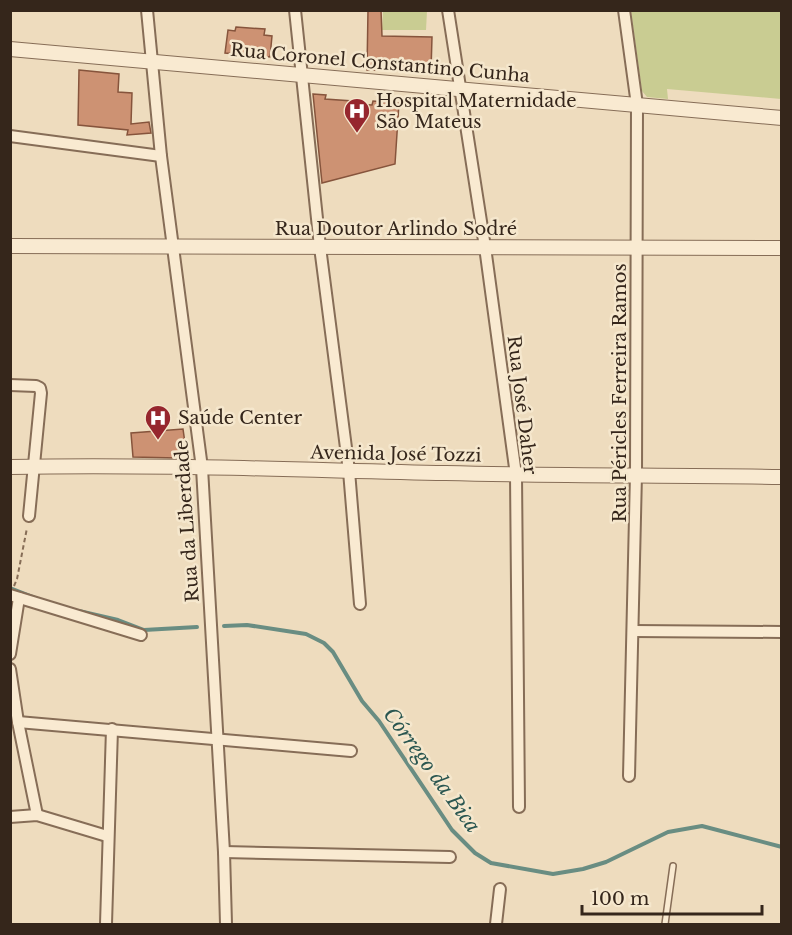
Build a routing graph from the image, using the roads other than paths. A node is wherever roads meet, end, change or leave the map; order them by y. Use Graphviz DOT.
graph roads {
  1 [pos="147,10"];
  2 [pos="295,10"];
  3 [pos="448,10"];
  4 [pos="624,10"];
  5 [pos="10,49"];
  6 [pos="152,61"];
  7 [pos="303,76"];
  8 [pos="459,89"];
  9 [pos="637,105"];
  10 [pos="782,118"];
  11 [pos="10,135"];
  12 [pos="161,156"];
  13 [pos="10,246"];
  14 [pos="320,247"];
  15 [pos="485,247"];
  16 [pos="637,247"];
  17 [pos="173,248"];
  18 [pos="782,248"];
  19 [pos="10,385"];
  20 [pos="35,466"];
  21 [pos="10,467"];
  22 [pos="202,468"];
  23 [pos="349,471"];
  24 [pos="636,474"];
  25 [pos="516,475"];
  26 [pos="782,477"];
  27 [pos="29,516"];
  28 [pos="15,596"];
  29 [pos="360,604"];
  30 [pos="633,631"];
  31 [pos="782,632"];
  32 [pos="141,635"];
  33 [pos="10,654"];
  34 [pos="10,669"];
  35 [pos="18,722"];
  36 [pos="112,729"];
  37 [pos="218,741"];
  38 [pos="351,751"];
  39 [pos="629,776"];
  40 [pos="519,807"];
  41 [pos="37,815"];
  42 [pos="10,817"];
  43 [pos="107,836"];
  44 [pos="224,852"];
  45 [pos="450,857"];
  46 [pos="674,866"];
  47 [pos="500,889"];
  48 [pos="106,924"];
  49 [pos="226,924"];
  50 [pos="496,924"];
  51 [pos="665,924"];
  1 -- 6 [label="street, Rua da Liberdade"];
  2 -- 7 [label="street"];
  3 -- 8 [label="street, Rua José Daher"];
  4 -- 9 [label="street, Rua Péricles Ferreira Ramos"];
  5 -- 6 [label="street, Rua Coronel Constantino Cunha"];
  6 -- 7 [label="street, Rua Coronel Constantino Cunha"];
  6 -- 12 [label="street, Rua da Liberdade"];
  7 -- 8 [label="street, Rua Coronel Constantino Cunha"];
  7 -- 14 [label="street"];
  8 -- 9 [label="street, Rua Coronel Constantino Cunha"];
  8 -- 15 [label="street, Rua José Daher"];
  9 -- 10 [label="street, Rua Coronel Constantino Cunha"];
  9 -- 16 [label="street, Rua Péricles Ferreira Ramos"];
  11 -- 12 [label="street"];
  12 -- 17 [label="street, Rua da Liberdade"];
  13 -- 17 [label="street, Rua Doutor Arlindo Sodré"];
  14 -- 15 [label="street, Rua Doutor Arlindo Sodré"];
  14 -- 17 [label="street, Rua Doutor Arlindo Sodré"];
  14 -- 23 [label="street"];
  15 -- 16 [label="street, Rua Doutor Arlindo Sodré"];
  15 -- 25 [label="street, Rua José Daher"];
  16 -- 18 [label="street, Rua Doutor Arlindo Sodré"];
  16 -- 24 [label="street, Rua Péricles Ferreira Ramos"];
  17 -- 22 [label="street, Rua da Liberdade"];
  19 -- 20 [label="street"];
  20 -- 21 [label="street, Avenida José Tozzi"];
  20 -- 22 [label="street, Avenida José Tozzi"];
  20 -- 27 [label="street"];
  22 -- 23 [label="street, Avenida José Tozzi"];
  22 -- 37 [label="street, Rua da Liberdade"];
  23 -- 25 [label="street, Avenida José Tozzi"];
  23 -- 29 [label="street"];
  24 -- 25 [label="street, Avenida José Tozzi"];
  24 -- 26 [label="street, Avenida José Tozzi"];
  24 -- 30 [label="street, Rua Péricles Ferreira Ramos"];
  25 -- 40 [label="street, Rua José Daher"];
  28 -- 32 [label="street"];
  28 -- 33 [label="street"];
  30 -- 31 [label="street"];
  30 -- 39 [label="street, Rua Péricles Ferreira Ramos"];
  34 -- 35 [label="street"];
  35 -- 36 [label="street"];
  35 -- 41 [label="street"];
  36 -- 37 [label="street"];
  36 -- 43 [label="street"];
  37 -- 38 [label="street"];
  37 -- 44 [label="street, Rua da Liberdade"];
  41 -- 42 [label="street"];
  41 -- 43 [label="street"];
  43 -- 48 [label="street"];
  44 -- 45 [label="street"];
  44 -- 49 [label="street, Rua da Liberdade"];
  46 -- 51 [label="lane"];
  47 -- 50 [label="street"];
}
